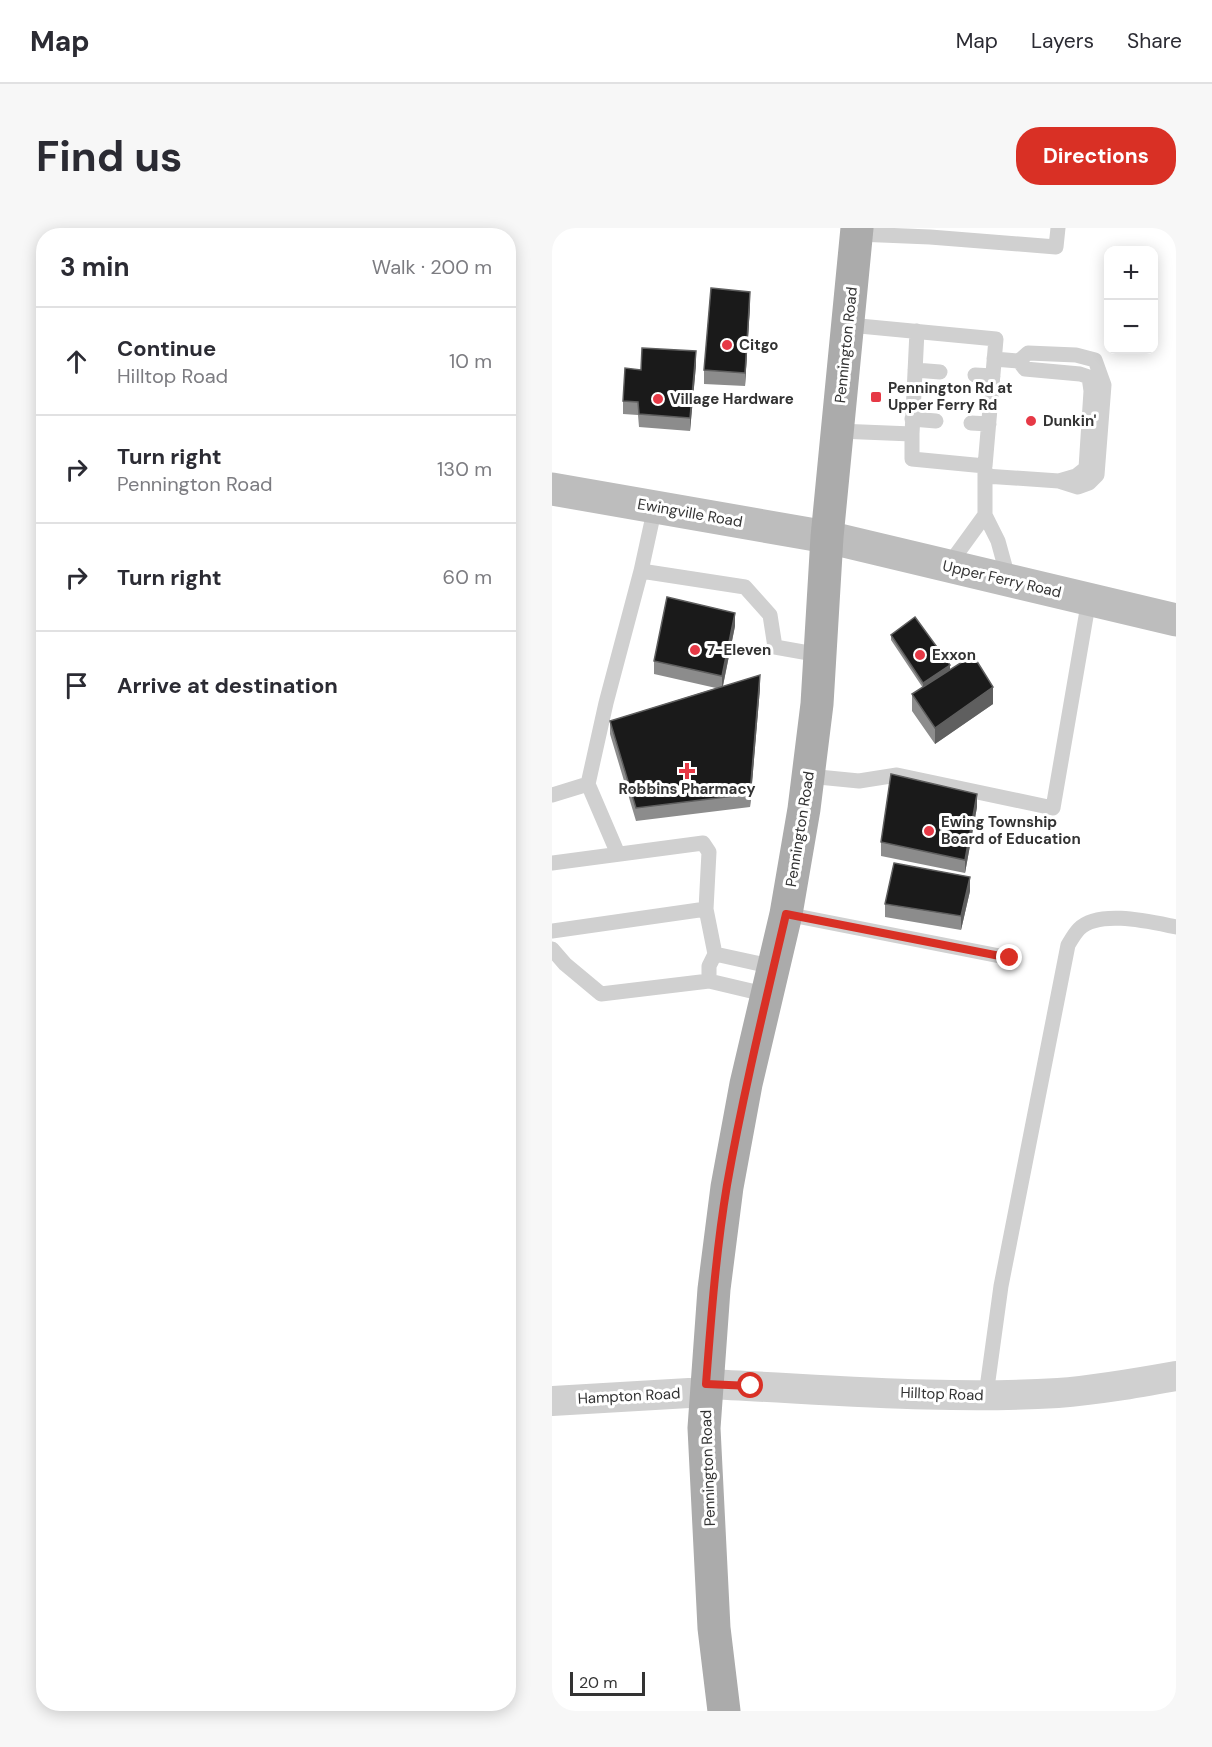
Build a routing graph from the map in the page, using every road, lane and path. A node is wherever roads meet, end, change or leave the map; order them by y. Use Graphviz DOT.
graph roads {
  1 [pos="1058,228"];
  2 [pos="857,231"];
  3 [pos="849,325"];
  4 [pos="917,331"];
  5 [pos="994,359"];
  6 [pos="915,370"];
  7 [pos="940,372"];
  8 [pos="975,375"];
  9 [pos="993,376"];
  10 [pos="936,421"];
  11 [pos="971,423"];
  12 [pos="989,424"];
  13 [pos="912,426"];
  14 [pos="838,431"];
  15 [pos="985,471"];
  16 [pos="552,489"];
  17 [pos="655,507"];
  18 [pos="985,515"];
  19 [pos="827,537"];
  20 [pos="948,566"];
  21 [pos="641,571"];
  22 [pos="1009,581"];
  23 [pos="1089,599"];
  24 [pos="1176,620"];
  25 [pos="820,655"];
  26 [pos="808,776"];
  27 [pos="588,783"];
  28 [pos="552,795"];
  29 [pos="618,854"];
  30 [pos="552,863"];
  31 [pos="706,909"];
  32 [pos="786,914"];
  33 [pos="1176,927"];
  34 [pos="552,931"];
  35 [pos="552,949"];
  36 [pos="715,954"];
  37 [pos="1010,958"];
  38 [pos="709,981"];
  39 [pos="771,981"];
  40 [pos="1176,1376"];
  41 [pos="706,1388"];
  42 [pos="986,1395"];
  43 [pos="552,1401"];
  44 [pos="724,1711"];
  1 -- 2 [label="lane"];
  2 -- 3 [label="main road, Pennington Road"];
  3 -- 4 [label="lane"];
  3 -- 14 [label="main road, Pennington Road"];
  4 -- 5 [label="lane"];
  4 -- 6 [label="lane"];
  5 -- 9 [label="lane"];
  5 -- 15 [label="lane"];
  6 -- 7 [label="lane"];
  6 -- 13 [label="lane"];
  8 -- 9 [label="lane"];
  9 -- 12 [label="lane"];
  10 -- 13 [label="lane"];
  11 -- 12 [label="lane"];
  12 -- 15 [label="lane"];
  13 -- 14 [label="lane"];
  13 -- 15 [label="lane"];
  14 -- 19 [label="main road, Pennington Road"];
  15 -- 18 [label="lane"];
  16 -- 17 [label="main road, Ewingville Road"];
  17 -- 19 [label="main road, Ewingville Road"];
  17 -- 21 [label="lane"];
  18 -- 20 [label="lane"];
  18 -- 22 [label="lane"];
  19 -- 20 [label="main road, Upper Ferry Road"];
  19 -- 25 [label="main road, Pennington Road"];
  20 -- 22 [label="main road, Upper Ferry Road"];
  21 -- 25 [label="lane"];
  21 -- 27 [label="lane"];
  22 -- 23 [label="main road, Upper Ferry Road"];
  23 -- 24 [label="main road, Upper Ferry Road"];
  23 -- 26 [label="lane"];
  25 -- 26 [label="main road, Pennington Road"];
  26 -- 32 [label="main road, Pennington Road"];
  27 -- 28 [label="lane"];
  27 -- 29 [label="lane"];
  29 -- 30 [label="lane"];
  29 -- 31 [label="lane"];
  31 -- 34 [label="lane"];
  31 -- 36 [label="lane"];
  32 -- 37 [label="lane"];
  32 -- 39 [label="main road, Pennington Road"];
  33 -- 42 [label="lane"];
  35 -- 38 [label="lane"];
  36 -- 38 [label="lane"];
  36 -- 39 [label="lane"];
  38 -- 39 [label="lane"];
  39 -- 41 [label="main road, Pennington Road"];
  40 -- 42 [label="street, Hilltop Road"];
  41 -- 42 [label="street, Hilltop Road"];
  41 -- 43 [label="street, Hampton Road"];
  41 -- 44 [label="main road, Pennington Road"];
}
